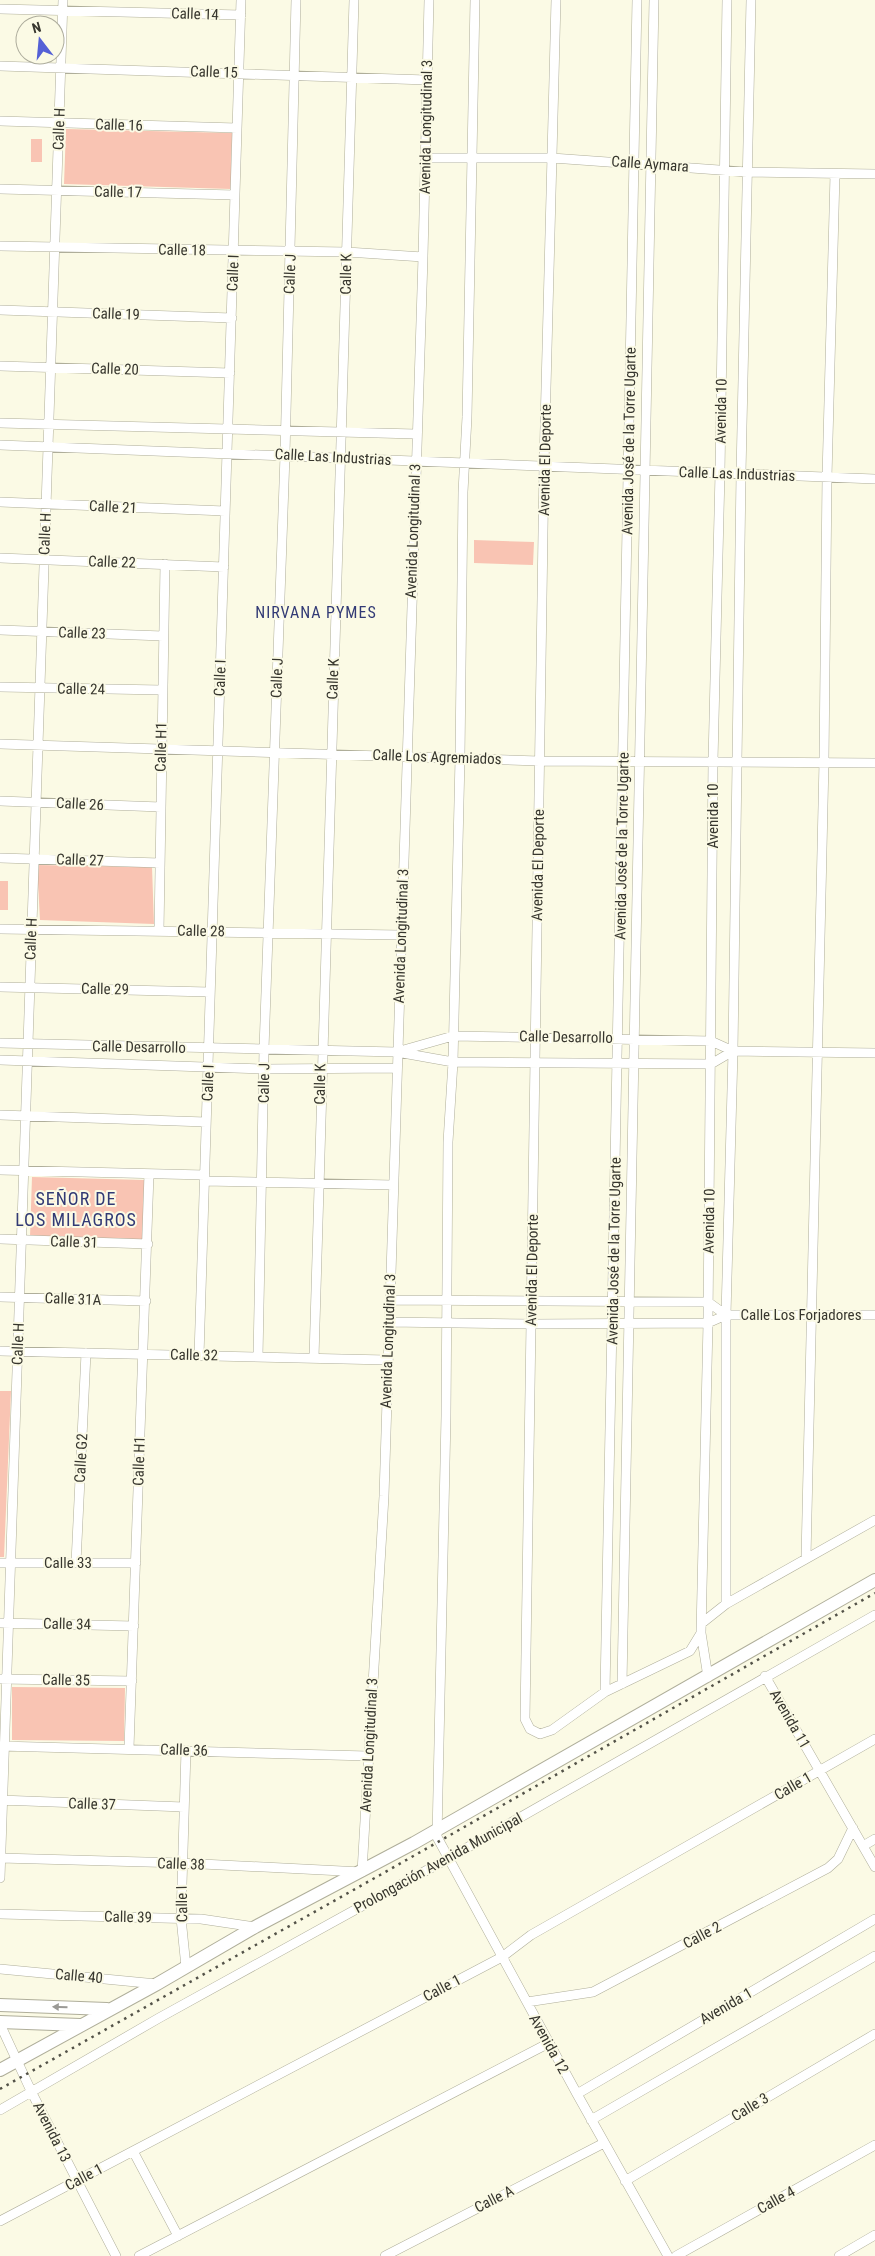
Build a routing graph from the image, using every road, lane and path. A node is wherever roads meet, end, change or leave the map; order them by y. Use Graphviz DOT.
graph roads {
  1 [pos="63,0"];
  2 [pos="242,0"];
  3 [pos="296,0"];
  4 [pos="354,0"];
  5 [pos="429,0"];
  6 [pos="474,0"];
  7 [pos="556,0"];
  8 [pos="637,0"];
  9 [pos="654,0"];
  10 [pos="727,0"];
  11 [pos="751,0"];
  12 [pos="0,8"];
  13 [pos="62,10"];
  14 [pos="241,15"];
  15 [pos="0,66"];
  16 [pos="60,68"];
  17 [pos="239,73"];
  18 [pos="294,75"];
  19 [pos="353,77"];
  20 [pos="427,80"];
  21 [pos="0,121"];
  22 [pos="59,123"];
  23 [pos="238,128"];
  24 [pos="425,158"];
  25 [pos="472,158"];
  26 [pos="552,158"];
  27 [pos="634,163"];
  28 [pos="651,164"];
  29 [pos="724,170"];
  30 [pos="747,172"];
  31 [pos="835,174"];
  32 [pos="875,174"];
  33 [pos="0,189"];
  34 [pos="56,190"];
  35 [pos="235,195"];
  36 [pos="0,246"];
  37 [pos="54,247"];
  38 [pos="234,251"];
  39 [pos="291,251"];
  40 [pos="347,252"];
  41 [pos="423,257"];
  42 [pos="0,310"];
  43 [pos="52,311"];
  44 [pos="232,318"];
  45 [pos="0,366"];
  46 [pos="51,367"];
  47 [pos="230,373"];
  48 [pos="0,423"];
  49 [pos="49,424"];
  50 [pos="228,429"];
  51 [pos="284,431"];
  52 [pos="342,432"];
  53 [pos="416,434"];
  54 [pos="0,445"];
  55 [pos="48,447"];
  56 [pos="227,453"];
  57 [pos="285,455"];
  58 [pos="342,458"];
  59 [pos="415,461"];
  60 [pos="464,463"];
  61 [pos="544,466"];
  62 [pos="628,469"];
  63 [pos="646,470"];
  64 [pos="720,473"];
  65 [pos="741,474"];
  66 [pos="827,477"];
  67 [pos="875,479"];
  68 [pos="0,502"];
  69 [pos="46,504"];
  70 [pos="225,511"];
  71 [pos="0,558"];
  72 [pos="44,559"];
  73 [pos="165,564"];
  74 [pos="224,567"];
  75 [pos="0,630"];
  76 [pos="42,631"];
  77 [pos="164,636"];
  78 [pos="0,687"];
  79 [pos="40,689"];
  80 [pos="162,690"];
  81 [pos="0,744"];
  82 [pos="38,744"];
  83 [pos="161,748"];
  84 [pos="218,749"];
  85 [pos="275,753"];
  86 [pos="330,754"];
  87 [pos="406,756"];
  88 [pos="460,758"];
  89 [pos="737,760"];
  90 [pos="539,761"];
  91 [pos="640,761"];
  92 [pos="713,761"];
  93 [pos="824,761"];
  94 [pos="624,762"];
  95 [pos="875,763"];
  96 [pos="0,801"];
  97 [pos="36,802"];
  98 [pos="161,808"];
  99 [pos="0,858"];
  100 [pos="34,859"];
  101 [pos="160,863"];
  102 [pos="0,929"];
  103 [pos="32,929"];
  104 [pos="159,931"];
  105 [pos="212,931"];
  106 [pos="268,932"];
  107 [pos="325,933"];
  108 [pos="402,935"];
  109 [pos="0,987"];
  110 [pos="30,988"];
  111 [pos="210,992"];
  112 [pos="453,1036"];
  113 [pos="536,1037"];
  114 [pos="617,1038"];
  115 [pos="634,1039"];
  116 [pos="712,1041"];
  117 [pos="0,1043"];
  118 [pos="28,1044"];
  119 [pos="209,1048"];
  120 [pos="264,1049"];
  121 [pos="321,1050"];
  122 [pos="397,1052"];
  123 [pos="733,1052"];
  124 [pos="818,1053"];
  125 [pos="875,1053"];
  126 [pos="0,1060"];
  127 [pos="27,1061"];
  128 [pos="452,1062"];
  129 [pos="535,1063"];
  130 [pos="617,1063"];
  131 [pos="633,1063"];
  132 [pos="711,1064"];
  133 [pos="208,1067"];
  134 [pos="321,1068"];
  135 [pos="397,1068"];
  136 [pos="264,1069"];
  137 [pos="0,1114"];
  138 [pos="26,1116"];
  139 [pos="206,1122"];
  140 [pos="0,1170"];
  141 [pos="24,1171"];
  142 [pos="149,1174"];
  143 [pos="204,1178"];
  144 [pos="262,1182"];
  145 [pos="318,1184"];
  146 [pos="393,1186"];
  147 [pos="0,1239"];
  148 [pos="21,1240"];
  149 [pos="148,1244"];
  150 [pos="0,1296"];
  151 [pos="19,1297"];
  152 [pos="390,1300"];
  153 [pos="447,1301"];
  154 [pos="613,1301"];
  155 [pos="146,1302"];
  156 [pos="532,1302"];
  157 [pos="630,1302"];
  158 [pos="708,1302"];
  159 [pos="726,1315"];
  160 [pos="812,1315"];
  161 [pos="875,1315"];
  162 [pos="389,1322"];
  163 [pos="447,1323"];
  164 [pos="708,1323"];
  165 [pos="532,1324"];
  166 [pos="613,1324"];
  167 [pos="630,1324"];
  168 [pos="0,1351"];
  169 [pos="18,1352"];
  170 [pos="86,1353"];
  171 [pos="142,1354"];
  172 [pos="199,1356"];
  173 [pos="258,1357"];
  174 [pos="314,1358"];
  175 [pos="387,1360"];
  176 [pos="875,1520"];
  177 [pos="806,1558"];
  178 [pos="0,1563"];
  179 [pos="10,1563"];
  180 [pos="76,1563"];
  181 [pos="136,1563"];
  182 [pos="875,1580"];
  183 [pos="726,1604"];
  184 [pos="875,1615"];
  185 [pos="4,1623"];
  186 [pos="702,1623"];
  187 [pos="134,1626"];
  188 [pos="701,1633"];
  189 [pos="766,1676"];
  190 [pos="708,1677"];
  191 [pos="3,1679"];
  192 [pos="132,1681"];
  193 [pos="622,1684"];
  194 [pos="605,1692"];
  195 [pos="875,1739"];
  196 [pos="2,1746"];
  197 [pos="129,1748"];
  198 [pos="186,1750"];
  199 [pos="368,1756"];
  200 [pos="820,1771"];
  201 [pos="1,1800"];
  202 [pos="184,1807"];
  203 [pos="853,1828"];
  204 [pos="439,1829"];
  205 [pos="875,1839"];
  206 [pos="863,1846"];
  207 [pos="0,1858"];
  208 [pos="449,1858"];
  209 [pos="182,1864"];
  210 [pos="875,1867"];
  211 [pos="362,1872"];
  212 [pos="0,1878"];
  213 [pos="0,1914"];
  214 [pos="181,1918"];
  215 [pos="875,1919"];
  216 [pos="255,1927"];
  217 [pos="875,1956"];
  218 [pos="502,1957"];
  219 [pos="186,1967"];
  220 [pos="0,1969"];
  221 [pos="157,1984"];
  222 [pos="527,2002"];
  223 [pos="0,2005"];
  224 [pos="109,2009"];
  225 [pos="0,2023"];
  226 [pos="80,2024"];
  227 [pos="875,2034"];
  228 [pos="549,2043"];
  229 [pos="17,2060"];
  230 [pos="0,2070"];
  231 [pos="32,2092"];
  232 [pos="577,2094"];
  233 [pos="0,2110"];
  234 [pos="592,2120"];
  235 [pos="604,2143"];
  236 [pos="875,2145"];
  237 [pos="133,2151"];
  238 [pos="77,2181"];
  239 [pos="625,2181"];
  240 [pos="0,2221"];
  241 [pos="875,2235"];
  242 [pos="178,2236"];
  243 [pos="116,2256"];
  244 [pos="138,2256"];
  245 [pos="385,2256"];
  246 [pos="668,2256"];
  247 [pos="676,2256"];
  248 [pos="839,2256"];
  1 -- 13 [label="street, Calle H"];
  2 -- 14 [label="street, Calle I"];
  3 -- 18 [label="street, Calle J"];
  4 -- 19 [label="street, Calle K"];
  5 -- 20 [label="street, Avenida Longitudinal 3"];
  6 -- 25 [label="street, Avenida 12"];
  7 -- 26 [label="street, Avenida El Deporte"];
  8 -- 27 [label="street, Avenida José de la Torre Ugarte"];
  9 -- 28 [label="street, Avenida José de la Torre Ugarte"];
  10 -- 29 [label="street, Avenida 10"];
  11 -- 30 [label="street, Avenida 10"];
  12 -- 13 [label="street, Calle 14"];
  13 -- 14 [label="street, Calle 14"];
  13 -- 16 [label="street, Calle H"];
  14 -- 17 [label="street, Calle I"];
  15 -- 16 [label="street, Calle 15"];
  16 -- 17 [label="street, Calle 15"];
  16 -- 22 [label="street, Calle H"];
  17 -- 18 [label="street, Calle 15"];
  17 -- 23 [label="street, Calle I"];
  18 -- 19 [label="street, Calle 15"];
  18 -- 39 [label="street, Calle J"];
  19 -- 20 [label="street, Calle 15"];
  19 -- 40 [label="street, Calle K"];
  20 -- 24 [label="street, Avenida Longitudinal 3"];
  21 -- 22 [label="street, Calle 16"];
  22 -- 23 [label="street, Calle 16"];
  22 -- 34 [label="street, Calle H"];
  23 -- 35 [label="street, Calle I"];
  24 -- 25 [label="street, Calle Aymara"];
  24 -- 41 [label="street, Avenida Longitudinal 3"];
  25 -- 26 [label="street, Calle Aymara"];
  25 -- 60 [label="street, Avenida 12"];
  26 -- 27 [label="street, Calle Aymara"];
  26 -- 61 [label="street, Avenida El Deporte"];
  27 -- 28 [label="street, Calle Aymara"];
  27 -- 62 [label="street, Avenida José de la Torre Ugarte"];
  28 -- 29 [label="street, Calle Aymara"];
  28 -- 63 [label="street, Avenida José de la Torre Ugarte"];
  29 -- 30 [label="street, Calle Aymara"];
  29 -- 64 [label="street, Avenida 10"];
  30 -- 31 [label="street, Calle Aymara"];
  30 -- 65 [label="street, Avenida 10"];
  31 -- 32 [label="street, Calle Aymara"];
  31 -- 66 [label="street"];
  33 -- 34 [label="street, Calle 17"];
  34 -- 35 [label="street, Calle 17"];
  34 -- 37 [label="street, Calle H"];
  35 -- 38 [label="street, Calle I"];
  36 -- 37 [label="street, Calle 18"];
  37 -- 38 [label="street, Calle 18"];
  37 -- 43 [label="street, Calle H"];
  38 -- 39 [label="street, Calle 18"];
  38 -- 44 [label="street, Calle I"];
  39 -- 40 [label="street, Calle 18"];
  39 -- 51 [label="street, Calle J"];
  40 -- 41 [label="street, Calle 18"];
  40 -- 52 [label="street, Calle K"];
  41 -- 53 [label="street, Avenida Longitudinal 3"];
  42 -- 43 [label="street, Calle 19"];
  43 -- 44 [label="street, Calle 19"];
  43 -- 46 [label="street, Calle H"];
  44 -- 47 [label="street, Calle I"];
  45 -- 46 [label="street, Calle 20"];
  46 -- 47 [label="street, Calle 20"];
  46 -- 49 [label="street, Calle H"];
  47 -- 50 [label="street, Calle I"];
  48 -- 49 [label="street, Calle Las Industrias"];
  49 -- 50 [label="street, Calle Las Industrias"];
  49 -- 55 [label="street, Calle H"];
  50 -- 51 [label="street, Calle Las Industrias"];
  50 -- 56 [label="street, Calle I"];
  51 -- 52 [label="street, Calle Las Industrias"];
  51 -- 57 [label="street, Calle J"];
  52 -- 53 [label="street, Calle Las Industrias"];
  52 -- 58 [label="street, Calle K"];
  53 -- 59 [label="street, Avenida Longitudinal 3"];
  54 -- 55 [label="street, Calle Las Industrias"];
  55 -- 56 [label="street, Calle Las Industrias"];
  55 -- 69 [label="street, Calle H"];
  56 -- 57 [label="street, Calle Las Industrias"];
  56 -- 70 [label="street, Calle I"];
  57 -- 58 [label="street, Calle Las Industrias"];
  57 -- 85 [label="street, Calle J"];
  58 -- 59 [label="street, Calle Las Industrias"];
  58 -- 86 [label="street, Calle K"];
  59 -- 60 [label="street, Calle Las Industrias"];
  59 -- 87 [label="street, Avenida Longitudinal 3"];
  60 -- 61 [label="street, Calle Las Industrias"];
  60 -- 88 [label="street, Avenida 12"];
  61 -- 62 [label="street, Calle Las Industrias"];
  61 -- 90 [label="street, Avenida El Deporte"];
  62 -- 63 [label="street, Calle Las Industrias"];
  62 -- 94 [label="street, Avenida José de la Torre Ugarte"];
  63 -- 64 [label="street, Calle Las Industrias"];
  63 -- 91 [label="street, Avenida José de la Torre Ugarte"];
  64 -- 65 [label="street, Calle Las Industrias"];
  64 -- 92 [label="street, Avenida 10"];
  65 -- 66 [label="street, Calle Las Industrias"];
  65 -- 89 [label="street, Avenida 10"];
  66 -- 67 [label="street, Calle Las Industrias"];
  66 -- 93 [label="street"];
  68 -- 69 [label="street, Calle 21"];
  69 -- 70 [label="street, Calle 21"];
  69 -- 72 [label="street, Calle H"];
  70 -- 74 [label="street, Calle I"];
  71 -- 72 [label="street, Calle 22"];
  72 -- 73 [label="street, Calle 22"];
  72 -- 76 [label="street, Calle H"];
  73 -- 74 [label="street, Calle 22"];
  73 -- 77 [label="street, Calle H1"];
  74 -- 84 [label="street, Calle I"];
  75 -- 76 [label="street, Calle 23"];
  76 -- 77 [label="street, Calle 23"];
  76 -- 79 [label="street, Calle H"];
  77 -- 80 [label="street, Calle H1"];
  78 -- 79 [label="street, Calle 24"];
  79 -- 80 [label="street, Calle 24"];
  79 -- 82 [label="street, Calle H"];
  80 -- 83 [label="street, Calle H1"];
  81 -- 82 [label="street, Calle Los Agremiados"];
  82 -- 83 [label="street, Calle Los Agremiados"];
  82 -- 97 [label="street, Calle H"];
  83 -- 84 [label="street, Calle Los Agremiados"];
  83 -- 98 [label="street, Calle H1"];
  84 -- 85 [label="street, Calle Los Agremiados"];
  84 -- 105 [label="street, Calle I"];
  85 -- 86 [label="street, Calle Los Agremiados"];
  85 -- 106 [label="street, Calle J"];
  86 -- 87 [label="street, Calle Los Agremiados"];
  86 -- 107 [label="street, Calle K"];
  87 -- 88 [label="street, Calle Los Agremiados"];
  87 -- 108 [label="street, Avenida Longitudinal 3"];
  88 -- 90 [label="street, Calle Los Agremiados"];
  88 -- 112 [label="street, Avenida 12"];
  89 -- 92 [label="street, Calle Los Agremiados"];
  89 -- 93 [label="street, Calle Los Agremiados"];
  89 -- 123 [label="street, Avenida 10"];
  90 -- 94 [label="street, Calle Los Agremiados"];
  90 -- 113 [label="street, Avenida El Deporte"];
  91 -- 92 [label="street, Calle Los Agremiados"];
  91 -- 94 [label="street, Calle Los Agremiados"];
  91 -- 115 [label="street, Avenida José de la Torre Ugarte"];
  92 -- 116 [label="street, Avenida 10"];
  93 -- 95 [label="street, Calle Los Agremiados"];
  93 -- 124 [label="street"];
  94 -- 114 [label="street, Avenida José de la Torre Ugarte"];
  96 -- 97 [label="street, Calle 26"];
  97 -- 98 [label="street, Calle 26"];
  97 -- 100 [label="street, Calle H"];
  98 -- 101 [label="street, Calle H1"];
  99 -- 100 [label="street, Calle 27"];
  100 -- 101 [label="street, Calle 27"];
  100 -- 103 [label="street, Calle H"];
  101 -- 104 [label="street, Calle H1"];
  102 -- 103 [label="street, Calle 28"];
  103 -- 104 [label="street, Calle 28"];
  103 -- 110 [label="street, Calle H"];
  104 -- 105 [label="street, Calle 28"];
  105 -- 106 [label="street, Calle 28"];
  105 -- 111 [label="street, Calle I"];
  106 -- 107 [label="street, Calle 28"];
  106 -- 120 [label="street, Calle J"];
  107 -- 108 [label="street, Calle 28"];
  107 -- 121 [label="street, Calle K"];
  108 -- 122 [label="street, Avenida Longitudinal 3"];
  109 -- 110 [label="street, Calle 29"];
  110 -- 111 [label="street, Calle 29"];
  110 -- 118 [label="street, Calle H"];
  111 -- 119 [label="street, Calle I"];
  112 -- 113 [label="street, Calle Desarrollo"];
  112 -- 122 [label="street, Calle Desarrollo"];
  112 -- 128 [label="street, Avenida 12"];
  113 -- 114 [label="street, Calle Desarrollo"];
  113 -- 129 [label="street, Avenida El Deporte"];
  114 -- 115 [label="street, Calle Desarrollo"];
  114 -- 130 [label="street, Avenida José de la Torre Ugarte"];
  115 -- 116 [label="street, Calle Desarrollo"];
  115 -- 131 [label="street, Avenida José de la Torre Ugarte"];
  116 -- 123 [label="street, Calle Desarrollo"];
  116 -- 132 [label="street, Avenida 10"];
  117 -- 118 [label="street, Calle Desarrollo"];
  118 -- 119 [label="street, Calle Desarrollo"];
  118 -- 127 [label="street, Calle H"];
  119 -- 120 [label="street, Calle Desarrollo"];
  119 -- 133 [label="street, Calle I"];
  120 -- 121 [label="street, Calle Desarrollo"];
  120 -- 136 [label="street, Calle J"];
  121 -- 122 [label="street, Calle Desarrollo"];
  121 -- 134 [label="street, Calle K"];
  122 -- 128 [label="street, Calle Desarrollo"];
  122 -- 135 [label="street, Avenida Longitudinal 3"];
  123 -- 124 [label="street, Calle Desarrollo"];
  123 -- 132 [label="street, Calle Desarrollo"];
  123 -- 159 [label="street, Avenida 10"];
  124 -- 125 [label="street, Calle Desarrollo"];
  124 -- 160 [label="street"];
  126 -- 127 [label="street, Calle Desarrollo"];
  127 -- 133 [label="street, Calle Desarrollo"];
  127 -- 138 [label="street, Calle H"];
  128 -- 129 [label="street, Calle Desarrollo"];
  128 -- 153 [label="street, Avenida 12"];
  129 -- 130 [label="street, Calle Desarrollo"];
  129 -- 156 [label="street, Avenida El Deporte"];
  130 -- 131 [label="street, Calle Desarrollo"];
  130 -- 154 [label="street, Avenida José de la Torre Ugarte"];
  131 -- 132 [label="street, Calle Desarrollo"];
  131 -- 157 [label="street, Avenida José de la Torre Ugarte"];
  132 -- 158 [label="street, Avenida 10"];
  133 -- 136 [label="street, Calle Desarrollo"];
  133 -- 139 [label="street, Calle I"];
  134 -- 135 [label="street, Calle Desarrollo"];
  134 -- 136 [label="street, Calle Desarrollo"];
  134 -- 145 [label="street, Calle K"];
  135 -- 146 [label="street, Avenida Longitudinal 3"];
  136 -- 144 [label="street, Calle J"];
  137 -- 138 [label="street"];
  138 -- 139 [label="street"];
  138 -- 141 [label="street, Calle H"];
  139 -- 143 [label="street, Calle I"];
  140 -- 141 [label="street"];
  141 -- 142 [label="street"];
  141 -- 148 [label="street, Calle H"];
  142 -- 143 [label="street"];
  142 -- 149 [label="street, Calle H1"];
  143 -- 144 [label="street"];
  143 -- 172 [label="street, Calle I"];
  144 -- 145 [label="street"];
  144 -- 173 [label="street, Calle J"];
  145 -- 146 [label="street"];
  145 -- 174 [label="street, Calle K"];
  146 -- 152 [label="street, Avenida Longitudinal 3"];
  147 -- 148 [label="street, Calle 31"];
  148 -- 149 [label="street, Calle 31"];
  148 -- 151 [label="street, Calle H"];
  149 -- 155 [label="street, Calle H1"];
  150 -- 151 [label="street, Calle 31A"];
  151 -- 155 [label="street, Calle 31A"];
  151 -- 169 [label="street, Calle H"];
  152 -- 153 [label="street"];
  152 -- 162 [label="street, Avenida Longitudinal 3"];
  153 -- 156 [label="street"];
  153 -- 163 [label="street, Avenida 12"];
  154 -- 156 [label="street"];
  154 -- 157 [label="street"];
  154 -- 166 [label="street, Avenida José de la Torre Ugarte"];
  155 -- 171 [label="street, Calle H1"];
  156 -- 165 [label="street, Avenida El Deporte"];
  157 -- 158 [label="street"];
  157 -- 167 [label="street, Avenida José de la Torre Ugarte"];
  158 -- 159 [label="street, Calle Los Forjadores"];
  158 -- 164 [label="street, Avenida 10"];
  159 -- 160 [label="street, Calle Los Forjadores"];
  159 -- 164 [label="street, Calle Los Forjadores"];
  159 -- 183 [label="street, Avenida 10"];
  160 -- 161 [label="street, Calle Los Forjadores"];
  160 -- 177 [label="street"];
  162 -- 163 [label="street, Calle Los Forjadores"];
  162 -- 175 [label="street, Avenida Longitudinal 3"];
  163 -- 165 [label="street, Calle Los Forjadores"];
  163 -- 204 [label="street, Avenida 12"];
  164 -- 167 [label="street, Calle Los Forjadores"];
  164 -- 186 [label="street, Avenida 10"];
  165 -- 166 [label="street, Calle Los Forjadores"];
  165 -- 194 [label="street, Avenida El Deporte"];
  166 -- 167 [label="street, Calle Los Forjadores"];
  166 -- 194 [label="street, Avenida José de la Torre Ugarte"];
  167 -- 193 [label="street, Avenida José de la Torre Ugarte"];
  168 -- 169 [label="street, Calle 32"];
  169 -- 170 [label="street, Calle 32"];
  169 -- 179 [label="street, Calle H"];
  170 -- 171 [label="street, Calle 32"];
  170 -- 180 [label="street, Calle G2"];
  171 -- 172 [label="street, Calle 32"];
  171 -- 181 [label="street, Calle H1"];
  172 -- 173 [label="street, Calle 32"];
  173 -- 174 [label="street, Calle 32"];
  174 -- 175 [label="street, Calle 32"];
  175 -- 199 [label="street, Avenida Longitudinal 3"];
  176 -- 177 [label="street"];
  177 -- 183 [label="street"];
  178 -- 179 [label="street, Calle 33"];
  179 -- 180 [label="street, Calle 33"];
  179 -- 185 [label="street, Calle H"];
  180 -- 181 [label="street, Calle 33"];
  181 -- 187 [label="street, Calle H1"];
  182 -- 190 [label="main road, Prolongación Avenida Municipal"];
  183 -- 186 [label="street"];
  184 -- 189 [label="street, Prolongación Avenida Municipal"];
  185 -- 187 [label="street, Calle 34"];
  185 -- 191 [label="street, Calle H"];
  186 -- 188 [label="street, Avenida 10"];
  187 -- 192 [label="street, Calle H1"];
  188 -- 190 [label="street, Avenida 10"];
  188 -- 193 [label="street"];
  189 -- 200 [label="street, Avenida 11"];
  189 -- 208 [label="street, Prolongación Avenida Municipal"];
  190 -- 204 [label="main road, Prolongación Avenida Municipal"];
  191 -- 192 [label="street, Calle 35"];
  191 -- 196 [label="street, Calle H"];
  192 -- 197 [label="street, Calle H1"];
  193 -- 194 [label="street"];
  195 -- 200 [label="street, Calle 1"];
  196 -- 197 [label="street, Calle 36"];
  196 -- 201 [label="street, Calle H"];
  197 -- 198 [label="street, Calle 36"];
  198 -- 199 [label="street, Calle 36"];
  198 -- 202 [label="street, Calle I"];
  199 -- 211 [label="street, Avenida Longitudinal 3"];
  200 -- 203 [label="street, Avenida 11"];
  200 -- 218 [label="street, Calle 1"];
  201 -- 202 [label="street, Calle 37"];
  201 -- 207 [label="street, Calle H"];
  202 -- 209 [label="street, Calle I"];
  203 -- 206 [label="street, Avenida 11"];
  203 -- 222 [label="street, Calle 2"];
  204 -- 208 [label="street, Avenida 12"];
  204 -- 211 [label="main road, Prolongación Avenida Municipal"];
  205 -- 206 [label="street"];
  206 -- 210 [label="street, Avenida 11"];
  207 -- 209 [label="street, Calle 38"];
  207 -- 212 [label="street, Calle H"];
  208 -- 218 [label="street, Avenida 12"];
  208 -- 231 [label="street, Prolongación Avenida Municipal"];
  209 -- 211 [label="street, Calle 38"];
  209 -- 214 [label="street, Calle I"];
  211 -- 216 [label="main road, Prolongación Avenida Municipal"];
  213 -- 214 [label="street, Calle 39"];
  214 -- 216 [label="street, Calle 39"];
  214 -- 219 [label="street, Calle I"];
  215 -- 232 [label="street, Avenida 1"];
  216 -- 219 [label="main road, Prolongación Avenida Municipal"];
  217 -- 234 [label="street, Avenida 1"];
  218 -- 222 [label="street, Avenida 12"];
  218 -- 237 [label="street, Calle 1"];
  219 -- 221 [label="main road, Prolongación Avenida Municipal"];
  220 -- 221 [label="street, Calle 40"];
  221 -- 224 [label="main road, Prolongación Avenida Municipal"];
  222 -- 228 [label="street, Avenida 12"];
  224 -- 223 [label="main road, one-way"];
  224 -- 226 [label="main road, Prolongación Avenida Municipal"];
  225 -- 226 [label="main road"];
  225 -- 229 [label="street, Avenida 13"];
  226 -- 229 [label="main road, Prolongación Avenida Municipal"];
  227 -- 239 [label="street, Calle 3"];
  228 -- 232 [label="street, Avenida 12"];
  228 -- 242 [label="street"];
  229 -- 230 [label="main road, Prolongación Avenida Municipal"];
  229 -- 231 [label="street, Avenida 13"];
  231 -- 233 [label="street, Prolongación Avenida Municipal"];
  231 -- 238 [label="street, Avenida 13"];
  232 -- 234 [label="street, Avenida 12"];
  234 -- 235 [label="street, Avenida 12"];
  235 -- 239 [label="street, Avenida 12"];
  235 -- 245 [label="street, Calle A"];
  236 -- 247 [label="street, Calle 4"];
  237 -- 238 [label="street, Calle 1"];
  237 -- 242 [label="street"];
  238 -- 240 [label="street, Calle 1"];
  238 -- 243 [label="street, Avenida 13"];
  239 -- 246 [label="street, Avenida 12"];
  241 -- 248 [label="street"];
  242 -- 244 [label="street"];
}
